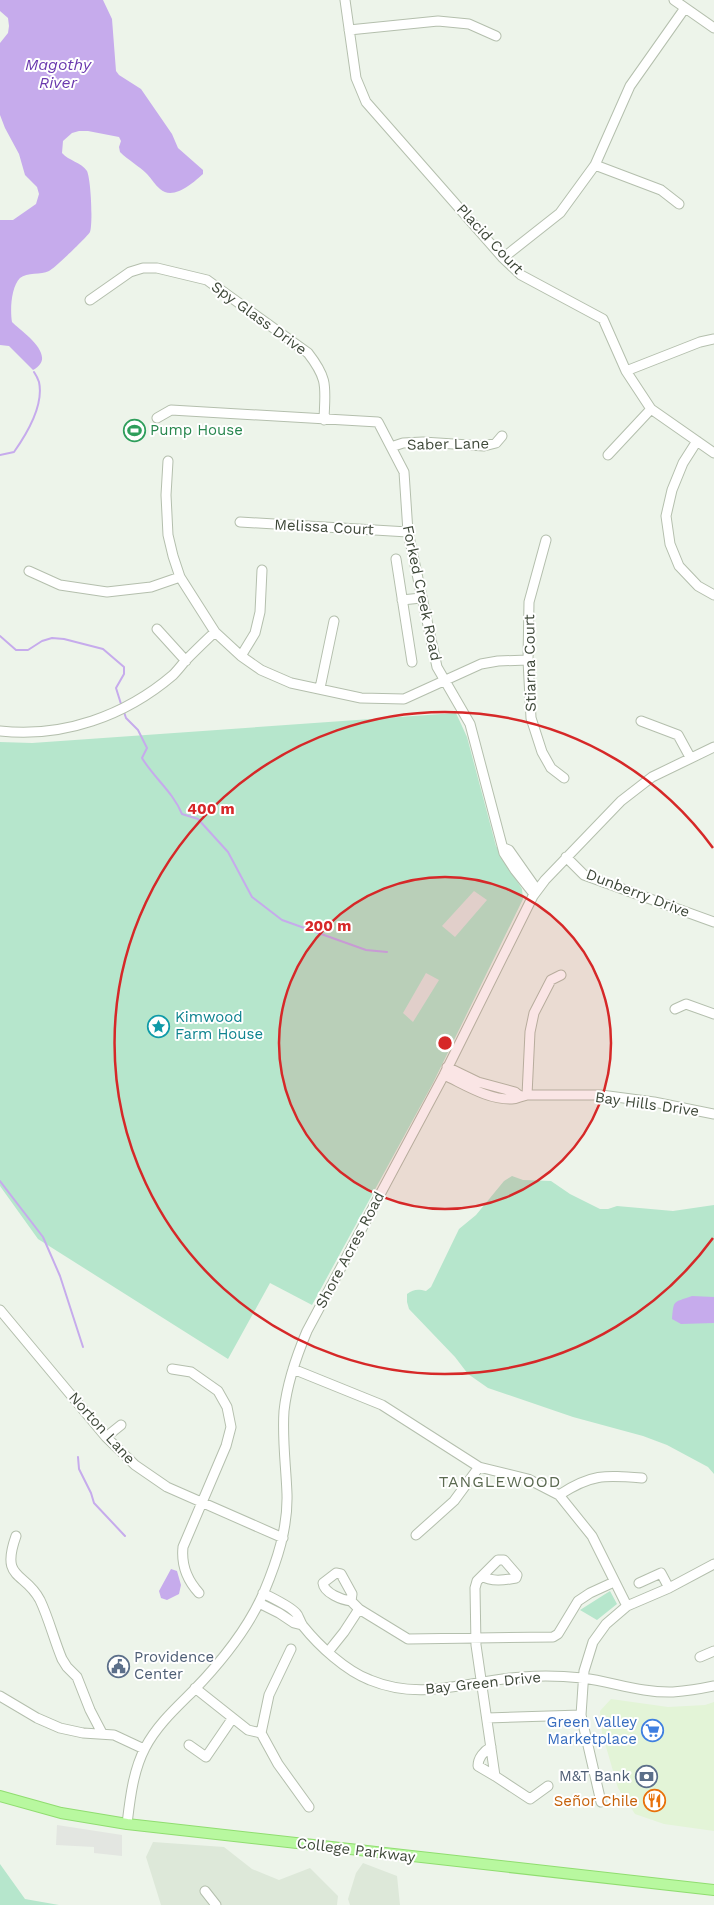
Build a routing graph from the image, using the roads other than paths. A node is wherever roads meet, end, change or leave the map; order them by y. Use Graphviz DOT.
graph roads {
  1 [pos="346,0"];
  2 [pos="674,0"];
  3 [pos="685,8"];
  4 [pos="714,28"];
  5 [pos="349,30"];
  6 [pos="496,36"];
  7 [pos="595,165"];
  8 [pos="679,204"];
  9 [pos="503,258"];
  10 [pos="90,300"];
  11 [pos="714,340"];
  12 [pos="626,371"];
  13 [pos="651,408"];
  14 [pos="157,418"];
  15 [pos="324,420"];
  16 [pos="502,436"];
  17 [pos="697,441"];
  18 [pos="392,448"];
  19 [pos="714,453"];
  20 [pos="608,455"];
  21 [pos="168,461"];
  22 [pos="240,522"];
  23 [pos="408,532"];
  24 [pos="546,540"];
  25 [pos="396,559"];
  26 [pos="262,570"];
  27 [pos="29,571"];
  28 [pos="180,577"];
  29 [pos="714,595"];
  30 [pos="421,598"];
  31 [pos="402,600"];
  32 [pos="334,621"];
  33 [pos="157,629"];
  34 [pos="215,632"];
  35 [pos="241,656"];
  36 [pos="528,660"];
  37 [pos="186,661"];
  38 [pos="412,662"];
  39 [pos="445,680"];
  40 [pos="320,688"];
  41 [pos="641,721"];
  42 [pos="0,731"];
  43 [pos="714,747"];
  44 [pos="690,757"];
  45 [pos="564,778"];
  46 [pos="566,857"];
  47 [pos="535,892"];
  48 [pos="714,922"];
  49 [pos="562,976"];
  50 [pos="675,1009"];
  51 [pos="714,1014"];
  52 [pos="445,1071"];
  53 [pos="523,1096"];
  54 [pos="714,1114"];
  55 [pos="1,1314"];
  56 [pos="172,1369"];
  57 [pos="292,1369"];
  58 [pos="121,1425"];
  59 [pos="106,1437"];
  60 [pos="479,1467"];
  61 [pos="642,1478"];
  62 [pos="559,1495"];
  63 [pos="201,1503"];
  64 [pos="416,1535"];
  65 [pos="16,1536"];
  66 [pos="283,1538"];
  67 [pos="714,1564"];
  68 [pos="483,1576"];
  69 [pos="614,1582"];
  70 [pos="639,1583"];
  71 [pos="669,1588"];
  72 [pos="199,1593"];
  73 [pos="263,1593"];
  74 [pos="352,1601"];
  75 [pos="259,1603"];
  76 [pos="627,1606"];
  77 [pos="358,1609"];
  78 [pos="302,1625"];
  79 [pos="476,1638"];
  80 [pos="290,1649"];
  81 [pos="714,1651"];
  82 [pos="328,1652"];
  83 [pos="700,1657"];
  84 [pos="583,1678"];
  85 [pos="481,1681"];
  86 [pos="714,1686"];
  87 [pos="195,1688"];
  88 [pos="0,1696"];
  89 [pos="581,1715"];
  90 [pos="487,1718"];
  91 [pos="232,1719"];
  92 [pos="102,1733"];
  93 [pos="261,1733"];
  94 [pos="189,1745"];
  95 [pos="491,1747"];
  96 [pos="144,1749"];
  97 [pos="495,1776"];
  98 [pos="548,1786"];
  99 [pos="0,1796"];
  100 [pos="601,1802"];
  101 [pos="309,1807"];
  102 [pos="127,1824"];
  103 [pos="714,1890"];
  104 [pos="205,1892"];
  105 [pos="216,1905"];
  1 -- 5 [label="street, Placid Court"];
  2 -- 3 [label="street"];
  3 -- 4 [label="street"];
  3 -- 7 [label="street"];
  5 -- 6 [label="street"];
  5 -- 9 [label="street, Placid Court"];
  7 -- 8 [label="street"];
  7 -- 9 [label="street"];
  9 -- 12 [label="street, Placid Court"];
  10 -- 15 [label="street, Spy Glass Drive"];
  11 -- 12 [label="street"];
  12 -- 13 [label="street, Placid Court"];
  13 -- 17 [label="street, Placid Court"];
  13 -- 20 [label="street"];
  14 -- 15 [label="street"];
  15 -- 18 [label="street, Forked Creek Road"];
  16 -- 18 [label="street, Saber Lane"];
  17 -- 19 [label="street, Placid Court"];
  17 -- 29 [label="street"];
  18 -- 23 [label="street, Forked Creek Road"];
  21 -- 28 [label="street"];
  22 -- 23 [label="street, Melissa Court"];
  23 -- 30 [label="street, Forked Creek Road"];
  24 -- 36 [label="street, Stiarna Court"];
  25 -- 31 [label="street"];
  26 -- 35 [label="street"];
  27 -- 28 [label="street"];
  28 -- 34 [label="street"];
  30 -- 31 [label="street"];
  30 -- 39 [label="street, Forked Creek Road"];
  31 -- 38 [label="street"];
  32 -- 40 [label="street"];
  33 -- 37 [label="street"];
  34 -- 35 [label="street"];
  34 -- 37 [label="street"];
  35 -- 40 [label="street"];
  36 -- 39 [label="street"];
  36 -- 45 [label="street, Stiarna Court"];
  37 -- 42 [label="street"];
  39 -- 40 [label="street"];
  39 -- 47 [label="street, Forked Creek Road"];
  41 -- 44 [label="street"];
  43 -- 44 [label="street, Shore Acres Road"];
  44 -- 46 [label="street, Shore Acres Road"];
  46 -- 47 [label="street, Shore Acres Road"];
  46 -- 48 [label="street, Dunberry Drive"];
  47 -- 52 [label="street, Shore Acres Road"];
  49 -- 53 [label="street"];
  50 -- 51 [label="street"];
  52 -- 53 [label="street, Bay Hills Drive"];
  52 -- 57 [label="street, Shore Acres Road"];
  53 -- 54 [label="street, Bay Hills Drive"];
  55 -- 59 [label="street, Norton Lane"];
  56 -- 63 [label="street"];
  57 -- 60 [label="street"];
  57 -- 66 [label="street, Shore Acres Road"];
  58 -- 59 [label="street"];
  59 -- 63 [label="street, Norton Lane"];
  60 -- 62 [label="street"];
  60 -- 64 [label="street"];
  61 -- 62 [label="street"];
  62 -- 69 [label="street"];
  63 -- 66 [label="street, Norton Lane"];
  63 -- 72 [label="street"];
  65 -- 92 [label="street"];
  66 -- 73 [label="street, Shore Acres Road"];
  67 -- 71 [label="street"];
  68 -- 79 [label="street"];
  69 -- 76 [label="street"];
  69 -- 79 [label="street"];
  70 -- 71 [label="street"];
  71 -- 76 [label="street"];
  73 -- 75 [label="street, Shore Acres Road"];
  73 -- 78 [label="street, Bay Green Drive"];
  74 -- 77 [label="street"];
  75 -- 78 [label="street, Bay Green Drive"];
  75 -- 87 [label="street, Shore Acres Road"];
  76 -- 84 [label="street"];
  77 -- 79 [label="street"];
  77 -- 82 [label="street"];
  78 -- 82 [label="street, Bay Green Drive"];
  79 -- 85 [label="street"];
  80 -- 93 [label="street"];
  81 -- 83 [label="street"];
  82 -- 85 [label="street, Bay Green Drive"];
  84 -- 85 [label="street, Bay Green Drive"];
  84 -- 86 [label="street, Bay Green Drive"];
  84 -- 89 [label="street"];
  85 -- 90 [label="street"];
  87 -- 91 [label="street"];
  87 -- 96 [label="street, Shore Acres Road"];
  88 -- 92 [label="street"];
  89 -- 90 [label="street"];
  89 -- 100 [label="street"];
  90 -- 95 [label="street"];
  91 -- 93 [label="street"];
  91 -- 94 [label="street"];
  92 -- 96 [label="street"];
  93 -- 101 [label="street"];
  95 -- 97 [label="street"];
  95 -- 97 [label="street"];
  96 -- 102 [label="street, Shore Acres Road"];
  97 -- 98 [label="street"];
  99 -- 102 [label="main road, College Parkway"];
  102 -- 103 [label="main road, College Parkway"];
  104 -- 105 [label="street"];
}
